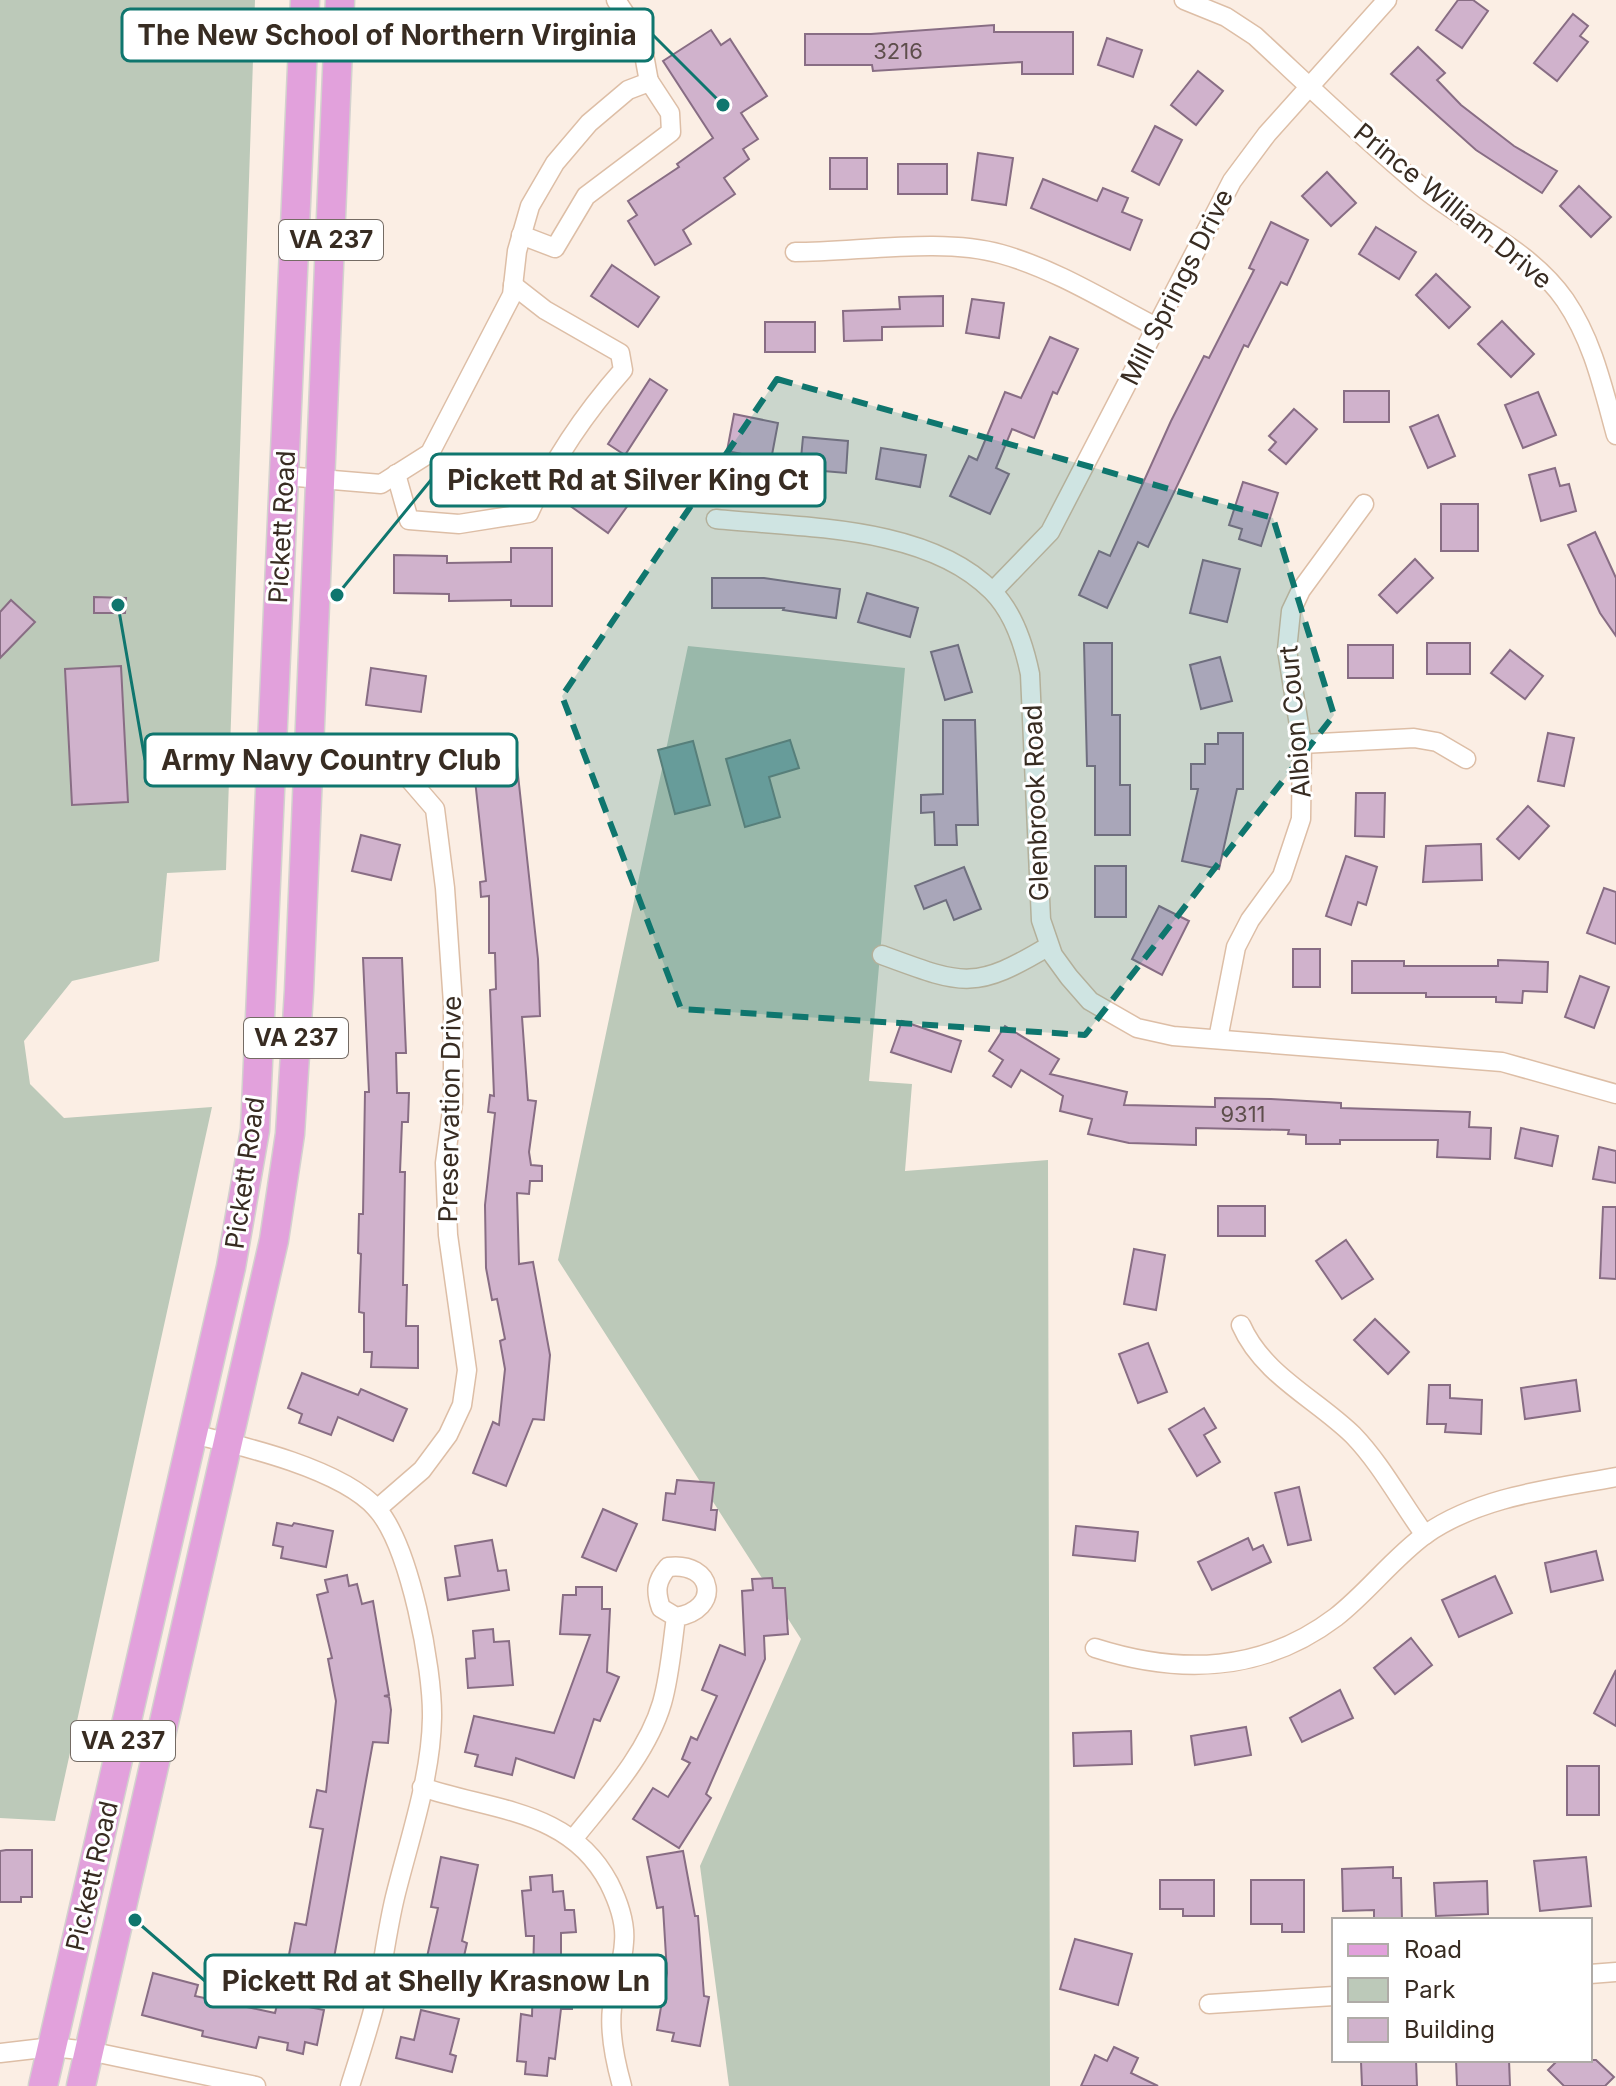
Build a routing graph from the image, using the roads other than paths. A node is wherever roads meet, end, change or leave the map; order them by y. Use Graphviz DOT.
graph roads {
  1 [pos="305,0"];
  2 [pos="340,0"];
  3 [pos="616,0"];
  4 [pos="1184,0"];
  5 [pos="1387,0"];
  6 [pos="649,81"];
  7 [pos="1309,86"];
  8 [pos="521,235"];
  9 [pos="795,252"];
  10 [pos="513,285"];
  11 [pos="1156,327"];
  12 [pos="1616,435"];
  13 [pos="396,474"];
  14 [pos="285,476"];
  15 [pos="320,481"];
  16 [pos="1364,504"];
  17 [pos="716,519"];
  18 [pos="993,591"];
  19 [pos="1302,744"];
  20 [pos="1466,759"];
  21 [pos="410,780"];
  22 [pos="1049,946"];
  23 [pos="882,955"];
  24 [pos="1218,1039"];
  25 [pos="1616,1094"];
  26 [pos="1241,1325"];
  27 [pos="192,1434"];
  28 [pos="229,1443"];
  29 [pos="1616,1477"];
  30 [pos="377,1509"];
  31 [pos="1425,1535"];
  32 [pos="676,1617"];
  33 [pos="1095,1648"];
  34 [pos="422,1787"];
  35 [pos="574,1838"];
  36 [pos="1616,1972"];
  37 [pos="1592,1974"];
  38 [pos="1332,1996"];
  39 [pos="1209,2004"];
  40 [pos="52,2047"];
  41 [pos="89,2051"];
  42 [pos="0,2053"];
  43 [pos="43,2086"];
  44 [pos="81,2086"];
  45 [pos="256,2086"];
  46 [pos="350,2086"];
  47 [pos="622,2086"];
  1 -- 14 [label="main road, Pickett Road / VA 237"];
  2 -- 15 [label="main road, Pickett Road / VA 237"];
  3 -- 6 [label="street"];
  4 -- 7 [label="street, Prince William Drive"];
  5 -- 7 [label="street, Mill Springs Drive"];
  6 -- 8 [label="street"];
  6 -- 8 [label="street"];
  7 -- 11 [label="street, Mill Springs Drive"];
  7 -- 12 [label="street, Prince William Drive"];
  8 -- 10 [label="street"];
  9 -- 11 [label="street"];
  10 -- 13 [label="street"];
  10 -- 13 [label="street"];
  11 -- 18 [label="street, Mill Springs Drive"];
  13 -- 15 [label="street"];
  14 -- 15 [label="street"];
  14 -- 27 [label="main road, Pickett Road / VA 237"];
  15 -- 28 [label="main road, Pickett Road / VA 237"];
  16 -- 19 [label="street, Albion Court"];
  17 -- 18 [label="street, Glenbrook Road"];
  18 -- 22 [label="street, Glenbrook Road"];
  19 -- 20 [label="street"];
  19 -- 24 [label="street, Albion Court"];
  21 -- 30 [label="street, Preservation Drive"];
  22 -- 23 [label="street"];
  22 -- 24 [label="street, Glenbrook Road"];
  24 -- 25 [label="street, Glenbrook Road"];
  26 -- 31 [label="street"];
  27 -- 28 [label="street"];
  27 -- 40 [label="main road, Pickett Road / VA 237"];
  28 -- 30 [label="street"];
  28 -- 41 [label="main road, Pickett Road / VA 237"];
  29 -- 31 [label="street"];
  30 -- 34 [label="street"];
  31 -- 33 [label="street"];
  32 -- 35 [label="street"];
  34 -- 35 [label="street"];
  34 -- 46 [label="street"];
  35 -- 47 [label="street"];
  36 -- 37 [label="street"];
  38 -- 39 [label="street"];
  40 -- 41 [label="street"];
  40 -- 42 [label="street"];
  40 -- 43 [label="main road, Pickett Road / VA 237"];
  41 -- 44 [label="main road, Pickett Road / VA 237"];
  41 -- 45 [label="street"];
}
